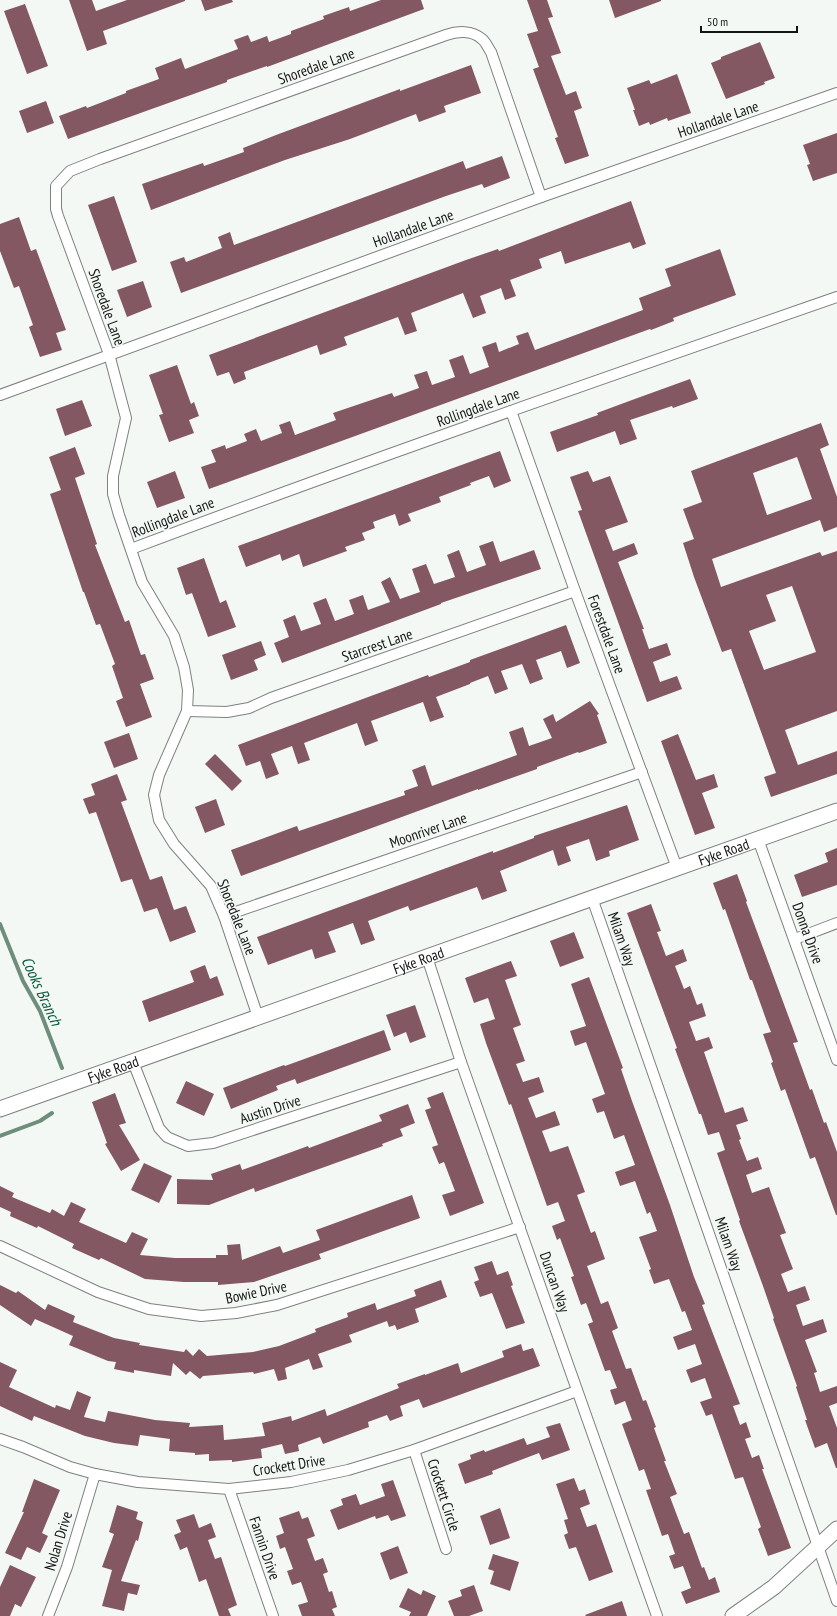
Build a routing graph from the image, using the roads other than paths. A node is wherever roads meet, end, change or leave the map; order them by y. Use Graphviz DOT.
graph roads {
  1 [pos="837,93"];
  2 [pos="541,197"];
  3 [pos="837,297"];
  4 [pos="109,354"];
  5 [pos="0,395"];
  6 [pos="511,411"];
  7 [pos="131,549"];
  8 [pos="575,591"];
  9 [pos="187,711"];
  10 [pos="642,772"];
  11 [pos="837,810"];
  12 [pos="758,839"];
  13 [pos="677,868"];
  14 [pos="592,898"];
  15 [pos="224,916"];
  16 [pos="837,923"];
  17 [pos="795,939"];
  18 [pos="427,957"];
  19 [pos="258,1017"];
  20 [pos="837,1060"];
  21 [pos="133,1062"];
  22 [pos="461,1062"];
  23 [pos="0,1109"];
  24 [pos="520,1228"];
  25 [pos="0,1246"];
  26 [pos="577,1391"];
  27 [pos="0,1439"];
  28 [pos="414,1450"];
  29 [pos="94,1474"];
  30 [pos="229,1489"];
  31 [pos="837,1529"];
  32 [pos="818,1547"];
  33 [pos="446,1549"];
  34 [pos="837,1601"];
  35 [pos="48,1616"];
  36 [pos="272,1616"];
  37 [pos="657,1616"];
  38 [pos="733,1616"];
  1 -- 2 [label="street, Hollandale Lane"];
  2 -- 4 [label="street, Hollandale Lane"];
  2 -- 4 [label="street, Shoredale Lane"];
  3 -- 6 [label="street, Rollingdale Lane"];
  4 -- 5 [label="street, Hollandale Lane"];
  4 -- 7 [label="street, Shoredale Lane"];
  6 -- 7 [label="street, Rollingdale Lane"];
  6 -- 8 [label="street, Forestdale Lane"];
  7 -- 9 [label="street, Shoredale Lane"];
  8 -- 9 [label="street, Starcrest Lane"];
  8 -- 10 [label="street, Forestdale Lane"];
  9 -- 15 [label="street, Shoredale Lane"];
  10 -- 13 [label="street, Forestdale Lane"];
  10 -- 15 [label="street, Moonriver Lane"];
  11 -- 12 [label="street, Fyke Road"];
  12 -- 13 [label="street, Fyke Road"];
  12 -- 17 [label="street, Donna Drive"];
  13 -- 14 [label="street, Fyke Road"];
  14 -- 18 [label="street, Fyke Road"];
  14 -- 32 [label="street, Milam Way"];
  15 -- 19 [label="street, Shoredale Lane"];
  16 -- 17 [label="street"];
  17 -- 20 [label="street, Donna Drive"];
  18 -- 19 [label="street, Fyke Road"];
  18 -- 22 [label="street, Duncan Way"];
  19 -- 21 [label="street, Fyke Road"];
  21 -- 22 [label="street, Austin Drive"];
  21 -- 23 [label="street, Fyke Road"];
  22 -- 24 [label="street, Duncan Way"];
  24 -- 25 [label="street, Bowie Drive"];
  24 -- 26 [label="street, Duncan Way"];
  26 -- 28 [label="street, Crockett Drive"];
  26 -- 37 [label="street, Duncan Way"];
  27 -- 29 [label="street, Crockett Drive"];
  28 -- 30 [label="street, Crockett Drive"];
  28 -- 33 [label="street, Crockett Circle"];
  29 -- 30 [label="street, Crockett Drive"];
  29 -- 35 [label="street, Nolan Drive"];
  30 -- 36 [label="street, Fannin Drive"];
  31 -- 32 [label="street"];
  32 -- 34 [label="street, Milam Way"];
  32 -- 38 [label="street"];
}
